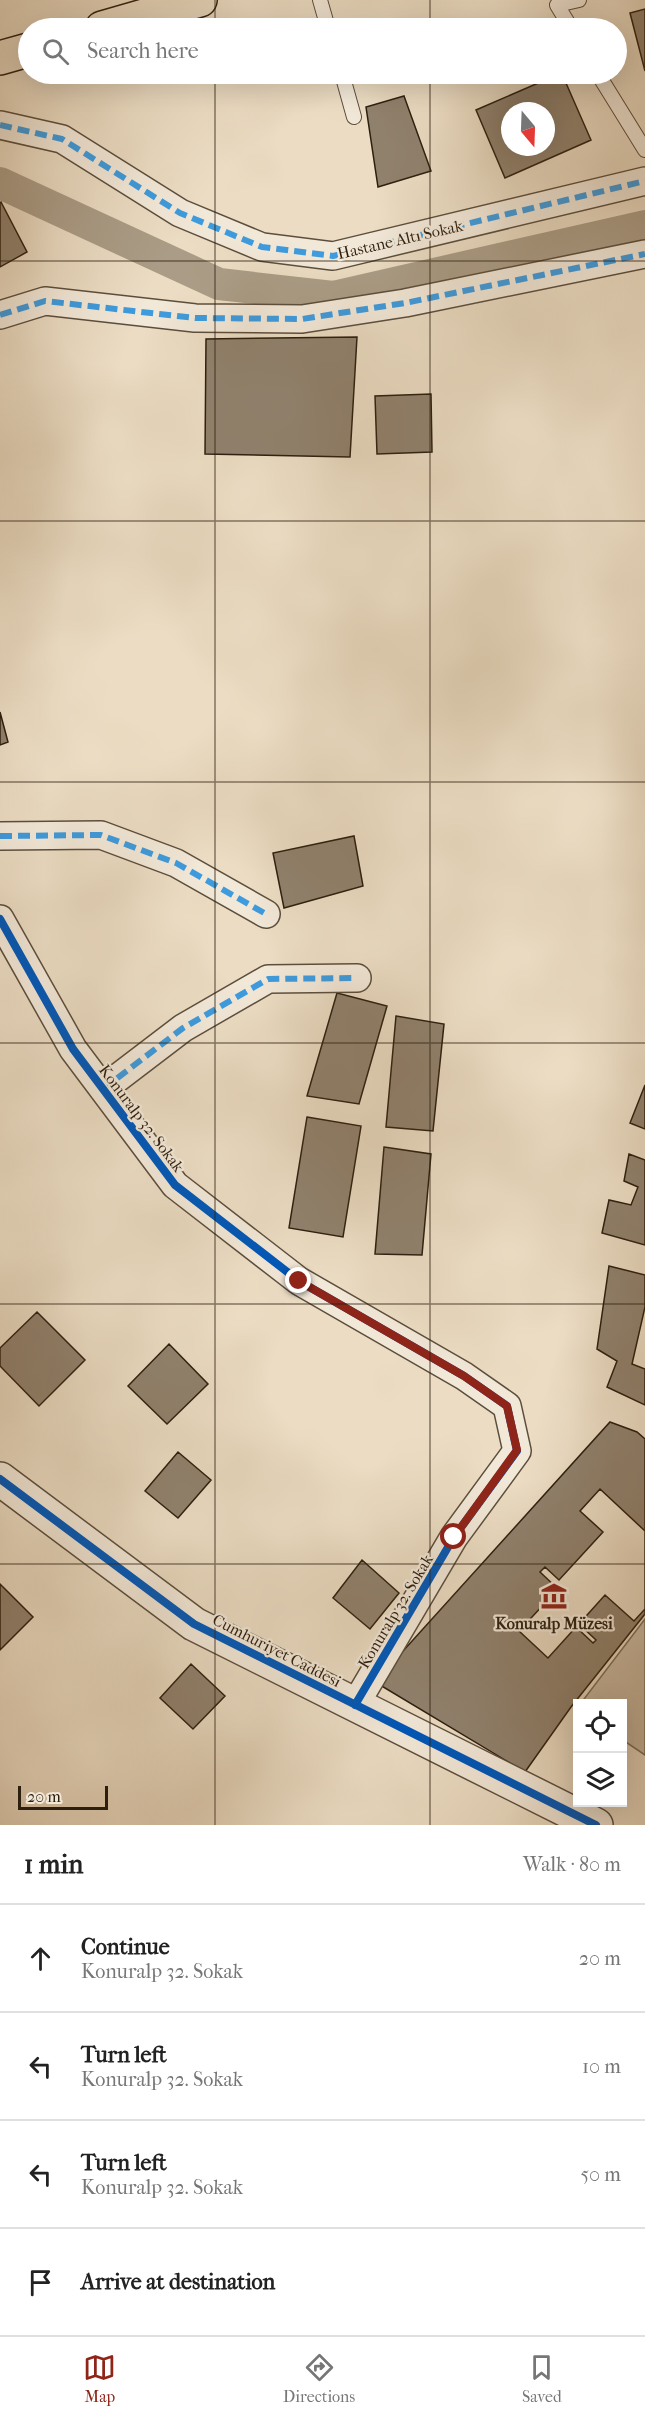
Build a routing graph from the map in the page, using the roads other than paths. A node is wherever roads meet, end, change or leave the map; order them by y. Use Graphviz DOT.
graph roads {
  1 [pos="200,0"];
  2 [pos="320,0"];
  3 [pos="579,0"];
  4 [pos="137,18"];
  5 [pos="325,18"];
  6 [pos="565,18"];
  7 [pos="18,53"];
  8 [pos="0,58"];
  9 [pos="345,84"];
  10 [pos="604,84"];
  11 [pos="354,117"];
  12 [pos="0,124"];
  13 [pos="645,150"];
  14 [pos="645,181"];
  15 [pos="645,254"];
  16 [pos="0,315"];
  17 [pos="0,836"];
  18 [pos="266,914"];
  19 [pos="0,919"];
  20 [pos="357,978"];
  21 [pos="103,1089"];
  22 [pos="0,1479"];
  23 [pos="355,1705"];
  24 [pos="596,1825"];
  1 -- 4 [label="highway"];
  2 -- 5 [label="lane"];
  3 -- 6 [label="lane"];
  7 -- 8 [label="highway"];
  9 -- 11 [label="lane"];
  10 -- 13 [label="lane"];
  12 -- 14 [label="street, Hastane Altı Sokak"];
  15 -- 16 [label="street"];
  17 -- 18 [label="street"];
  19 -- 21 [label="street, Konuralp 32. Sokak"];
  20 -- 21 [label="street"];
  21 -- 23 [label="street, Konuralp 32. Sokak"];
  22 -- 23 [label="street, Cumhuriyet Caddesi"];
  23 -- 24 [label="street, Cumhuriyet Caddesi"];
}
